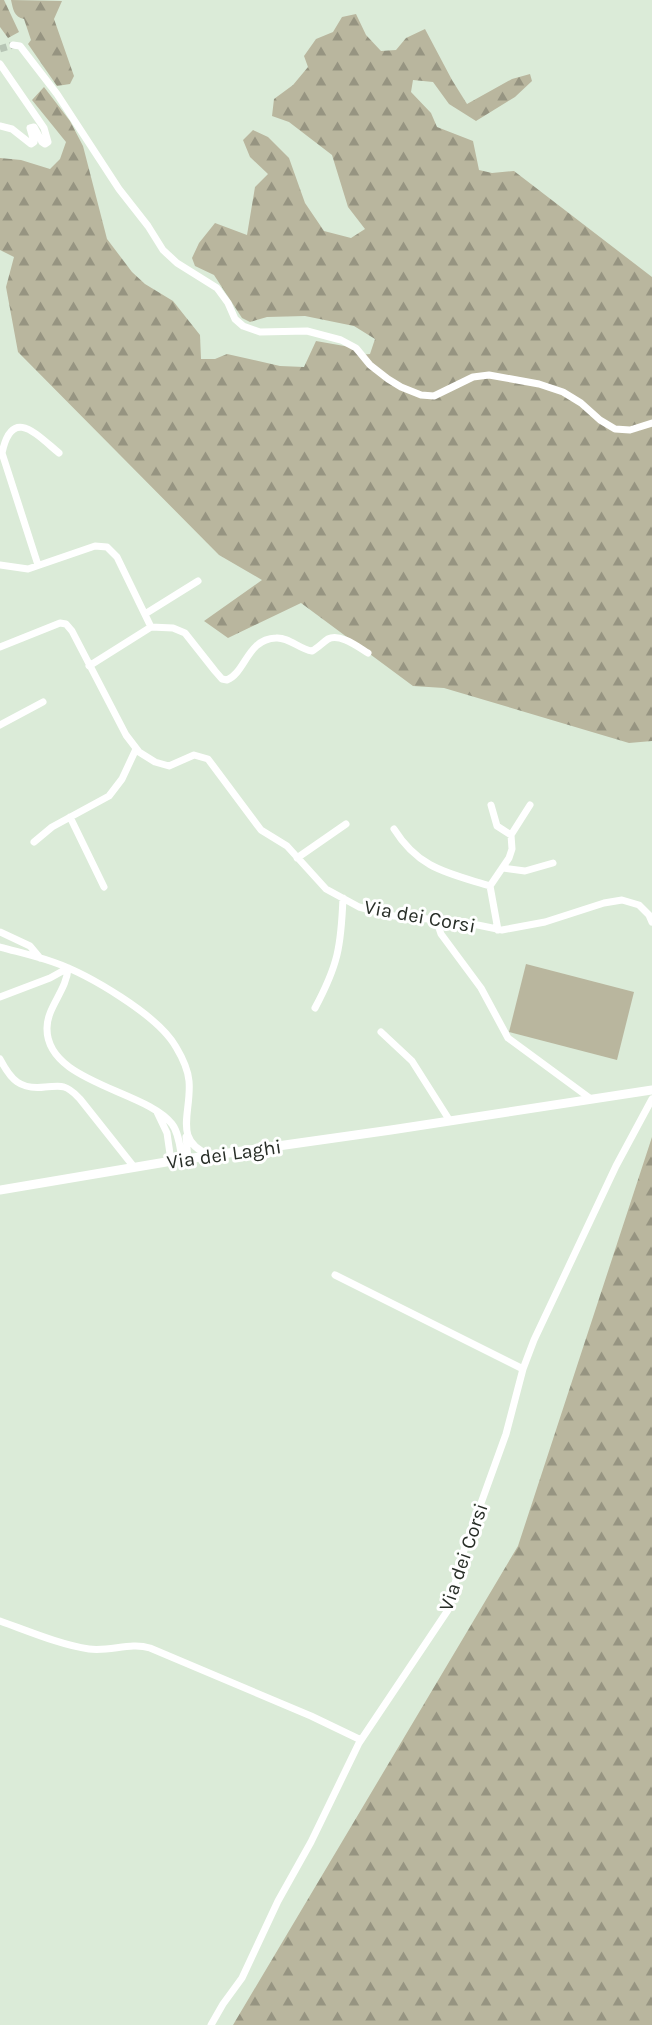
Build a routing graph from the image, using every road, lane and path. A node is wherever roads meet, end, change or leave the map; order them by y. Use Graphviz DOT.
graph roads {
  1 [pos="14,45"];
  2 [pos="0,64"];
  3 [pos="0,126"];
  4 [pos="652,423"];
  5 [pos="59,453"];
  6 [pos="0,565"];
  7 [pos="39,566"];
  8 [pos="198,581"];
  9 [pos="145,614"];
  10 [pos="152,627"];
  11 [pos="0,647"];
  12 [pos="368,653"];
  13 [pos="89,666"];
  14 [pos="42,702"];
  15 [pos="0,725"];
  16 [pos="136,749"];
  17 [pos="491,805"];
  18 [pos="530,805"];
  19 [pos="70,817"];
  20 [pos="346,824"];
  21 [pos="394,829"];
  22 [pos="511,835"];
  23 [pos="34,842"];
  24 [pos="297,858"];
  25 [pos="553,862"];
  26 [pos="503,868"];
  27 [pos="490,886"];
  28 [pos="104,887"];
  29 [pos="343,898"];
  30 [pos="436,919"];
  31 [pos="652,922"];
  32 [pos="498,930"];
  33 [pos="0,932"];
  34 [pos="0,948"];
  35 [pos="40,958"];
  36 [pos="68,968"];
  37 [pos="0,997"];
  38 [pos="315,1008"];
  39 [pos="381,1032"];
  40 [pos="0,1059"];
  41 [pos="3,1070"];
  42 [pos="652,1090"];
  43 [pos="591,1099"];
  44 [pos="652,1099"];
  45 [pos="156,1110"];
  46 [pos="450,1121"];
  47 [pos="186,1134"];
  48 [pos="211,1155"];
  49 [pos="185,1159"];
  50 [pos="171,1161"];
  51 [pos="134,1167"];
  52 [pos="0,1191"];
  53 [pos="335,1275"];
  54 [pos="524,1369"];
  55 [pos="0,1622"];
  56 [pos="361,1740"];
  57 [pos="211,2025"];
  1 -- 4 [label="street"];
  2 -- 3 [label="street"];
  5 -- 7 [label="street"];
  6 -- 7 [label="street"];
  7 -- 9 [label="street"];
  8 -- 9 [label="street"];
  9 -- 10 [label="street"];
  10 -- 12 [label="street"];
  10 -- 13 [label="street"];
  11 -- 13 [label="street, Via dei Corsi"];
  13 -- 16 [label="street, Via dei Corsi"];
  14 -- 15 [label="street"];
  16 -- 19 [label="street"];
  16 -- 24 [label="street, Via dei Corsi"];
  17 -- 22 [label="street"];
  18 -- 22 [label="street"];
  19 -- 23 [label="street"];
  19 -- 28 [label="street"];
  20 -- 24 [label="street"];
  21 -- 27 [label="street"];
  22 -- 26 [label="street"];
  24 -- 29 [label="street, Via dei Corsi"];
  25 -- 26 [label="street"];
  26 -- 27 [label="street"];
  27 -- 32 [label="street"];
  29 -- 30 [label="street, Via dei Corsi"];
  29 -- 38 [label="street"];
  30 -- 32 [label="street, Via dei Corsi"];
  30 -- 43 [label="street"];
  31 -- 32 [label="street, Via dei Corsi"];
  33 -- 35 [label="street"];
  34 -- 35 [label="street"];
  35 -- 36 [label="street"];
  36 -- 37 [label="street"];
  36 -- 45 [label="street"];
  36 -- 47 [label="street"];
  39 -- 46 [label="street"];
  40 -- 41 [label="street"];
  41 -- 51 [label="street"];
  42 -- 43 [label="main road, Via dei Laghi"];
  43 -- 46 [label="main road, Via dei Laghi"];
  44 -- 54 [label="street, Via dei Corsi"];
  45 -- 49 [label="street"];
  45 -- 50 [label="street"];
  46 -- 48 [label="main road, Via dei Laghi"];
  47 -- 48 [label="street"];
  47 -- 49 [label="street"];
  48 -- 49 [label="main road, Via dei Laghi"];
  49 -- 50 [label="main road, Via dei Laghi"];
  50 -- 51 [label="main road, Via dei Laghi"];
  51 -- 52 [label="main road, Via dei Laghi"];
  53 -- 54 [label="street"];
  54 -- 56 [label="street, Via dei Corsi"];
  55 -- 56 [label="street"];
  56 -- 57 [label="street, Via dei Corsi"];
}
